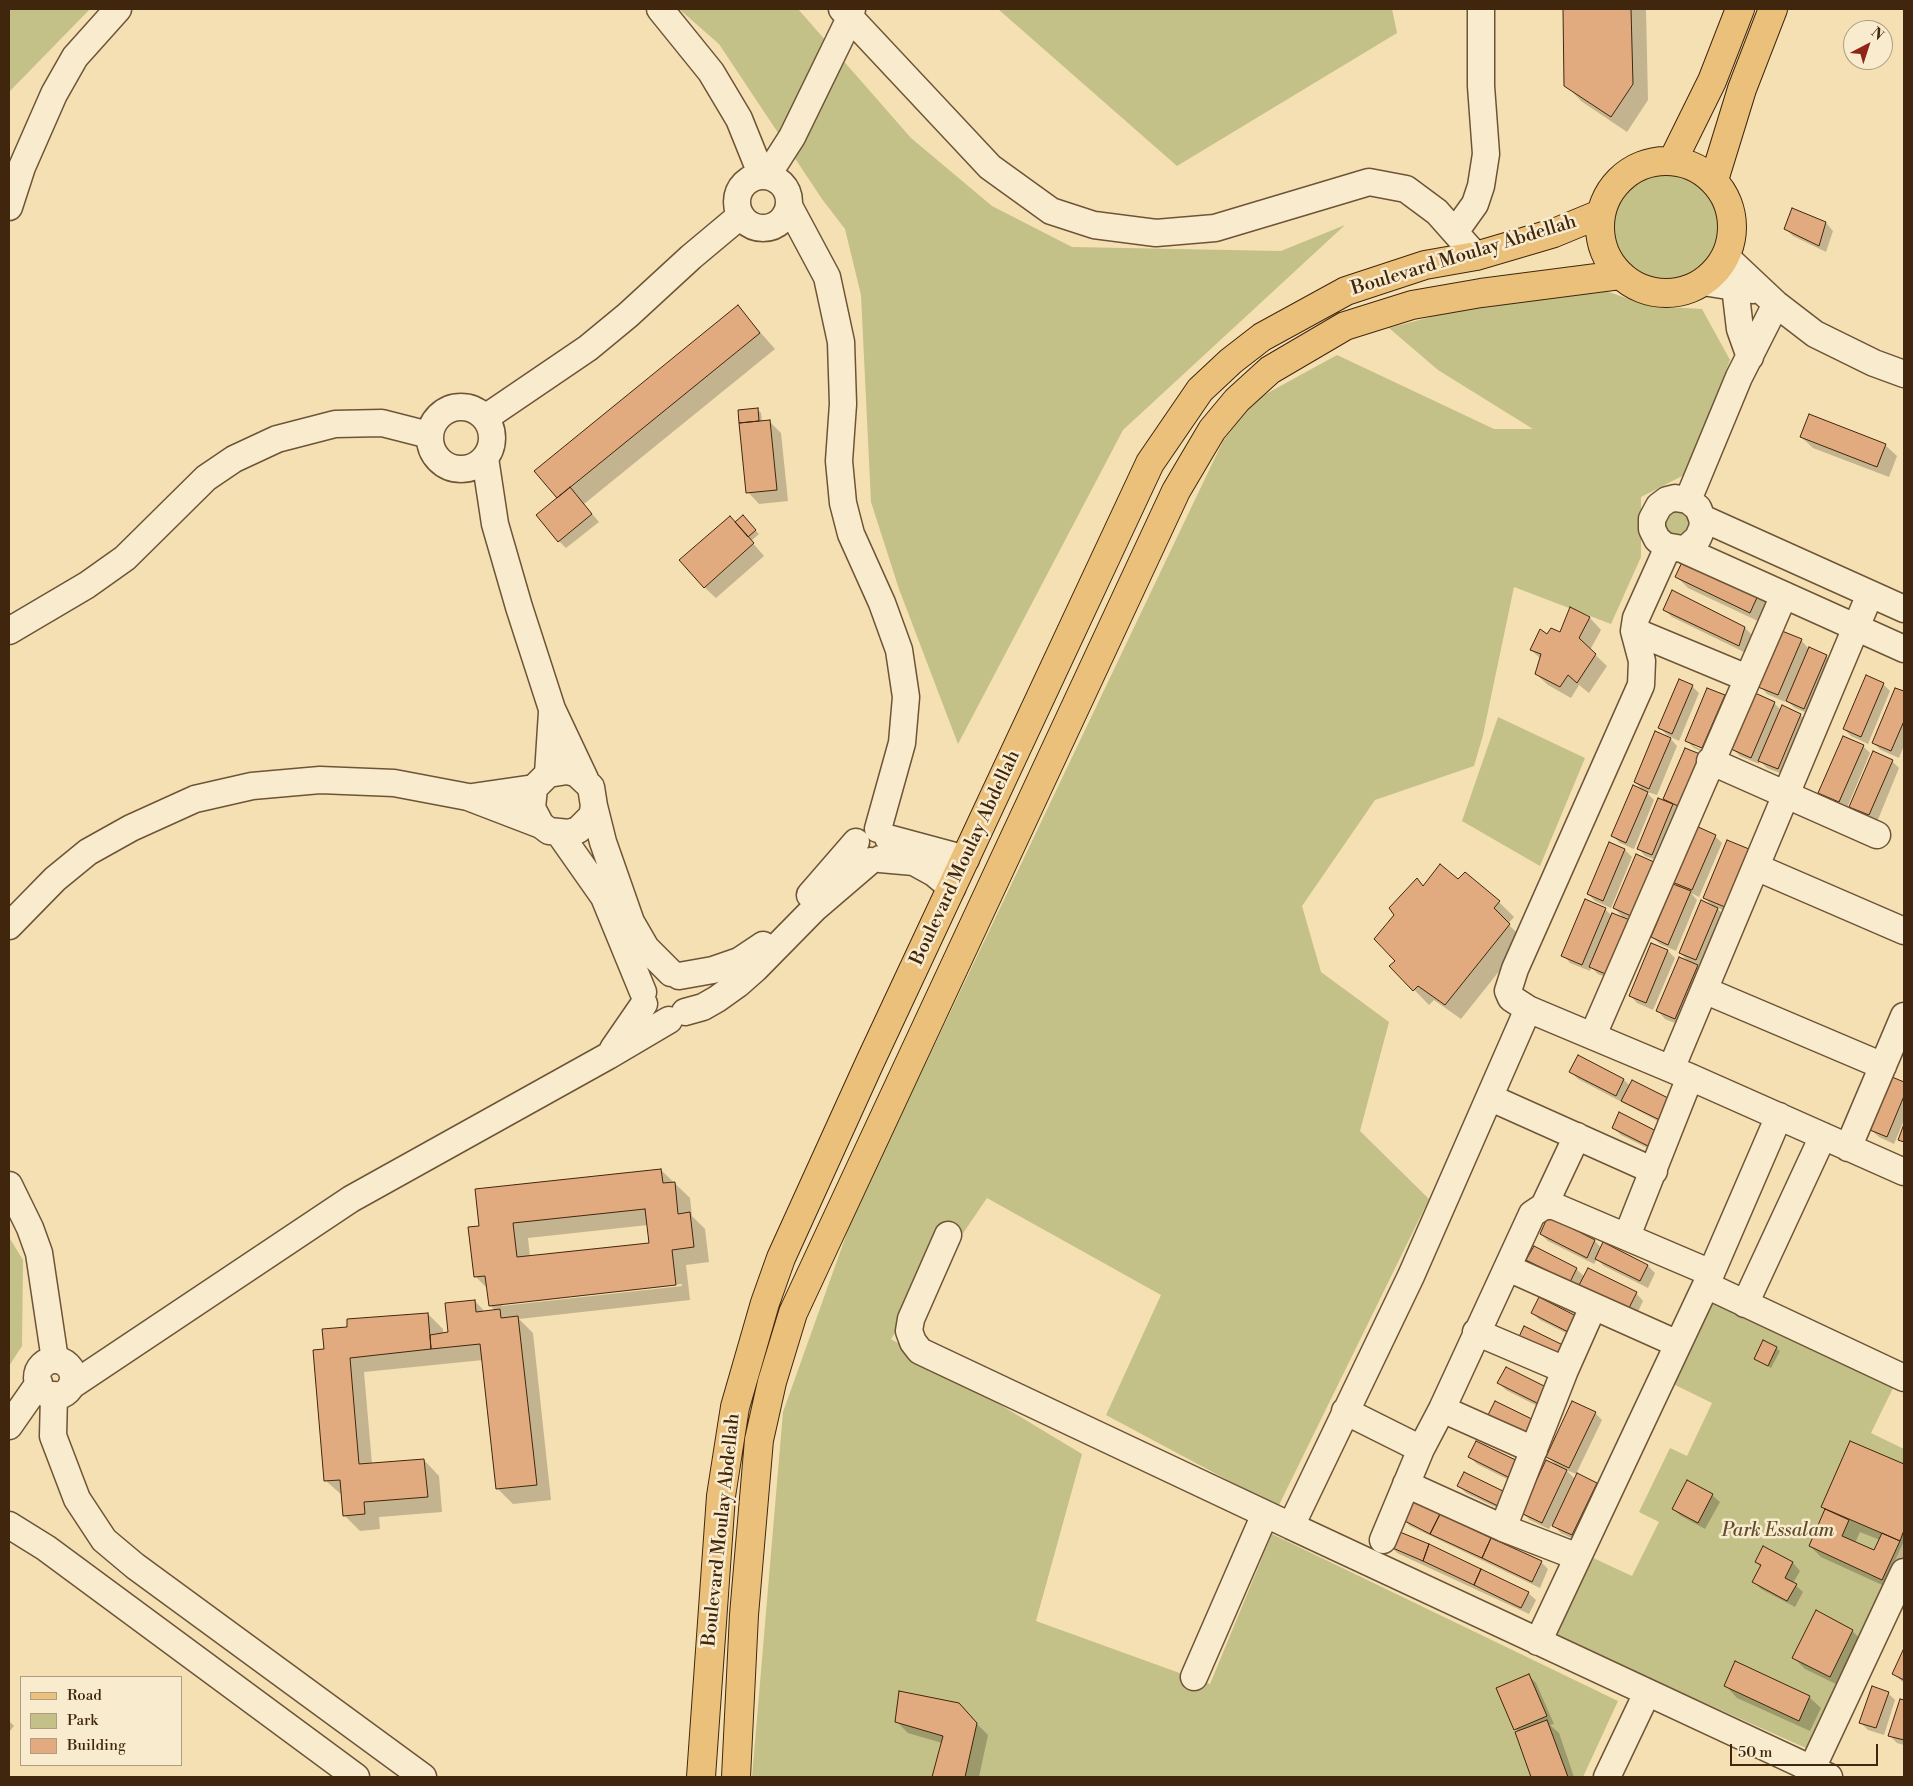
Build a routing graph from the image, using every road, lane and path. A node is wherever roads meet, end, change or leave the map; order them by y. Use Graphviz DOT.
graph roads {
  1 [pos="118,9"];
  2 [pos="660,9"];
  3 [pos="1481,9"];
  4 [pos="1740,9"];
  5 [pos="1773,9"];
  6 [pos="848,12"];
  7 [pos="1673,160"];
  8 [pos="1714,180"];
  9 [pos="770,193"];
  10 [pos="9,207"];
  11 [pos="1600,214"];
  12 [pos="740,216"];
  13 [pos="1455,232"];
  14 [pos="1476,256"];
  15 [pos="1726,256"];
  16 [pos="1620,275"];
  17 [pos="1703,282"];
  18 [pos="1735,287"];
  19 [pos="1770,298"];
  20 [pos="1750,356"];
  21 [pos="1904,374"];
  22 [pos="485,418"];
  23 [pos="429,435"];
  24 [pos="485,458"];
  25 [pos="458,469"];
  26 [pos="1695,509"];
  27 [pos="495,524"];
  28 [pos="1675,548"];
  29 [pos="1870,594"];
  30 [pos="1784,595"];
  31 [pos="1904,609"];
  32 [pos="1858,628"];
  33 [pos="9,630"];
  34 [pos="1634,631"];
  35 [pos="1904,649"];
  36 [pos="1747,678"];
  37 [pos="552,709"];
  38 [pos="1710,761"];
  39 [pos="585,779"];
  40 [pos="541,781"];
  41 [pos="1787,795"];
  42 [pos="468,797"];
  43 [pos="594,806"];
  44 [pos="550,829"];
  45 [pos="1877,836"];
  46 [pos="874,846"];
  47 [pos="966,859"];
  48 [pos="1756,868"];
  49 [pos="952,888"];
  50 [pos="9,926"];
  51 [pos="1904,931"];
  52 [pos="675,974"];
  53 [pos="1704,990"];
  54 [pos="643,998"];
  55 [pos="1528,1009"];
  56 [pos="677,1016"];
  57 [pos="1904,1016"];
  58 [pos="1593,1035"];
  59 [pos="608,1056"];
  60 [pos="1883,1066"];
  61 [pos="1680,1073"];
  62 [pos="1491,1098"];
  63 [pos="1779,1116"];
  64 [pos="1577,1136"];
  65 [pos="1822,1136"];
  66 [pos="1848,1148"];
  67 [pos="1654,1171"];
  68 [pos="1904,1172"];
  69 [pos="9,1185"];
  70 [pos="1544,1206"];
  71 [pos="948,1236"];
  72 [pos="1627,1236"];
  73 [pos="1508,1268"];
  74 [pos="1709,1279"];
  75 [pos="1745,1304"];
  76 [pos="1593,1308"];
  77 [pos="1476,1332"];
  78 [pos="1678,1344"];
  79 [pos="1565,1370"];
  80 [pos="55,1376"];
  81 [pos="1904,1378"];
  82 [pos="1442,1409"];
  83 [pos="1345,1411"];
  84 [pos="9,1426"];
  85 [pos="1420,1449"];
  86 [pos="1534,1450"];
  87 [pos="1406,1484"];
  88 [pos="1265,1514"];
  89 [pos="9,1525"];
  90 [pos="1291,1526"];
  91 [pos="1502,1528"];
  92 [pos="1383,1540"];
  93 [pos="1578,1557"];
  94 [pos="1903,1577"];
  95 [pos="1538,1642"];
  96 [pos="1194,1677"];
  97 [pos="1647,1693"];
  98 [pos="1816,1775"];
  99 [pos="356,1777"];
  100 [pos="423,1777"];
  101 [pos="702,1777"];
  102 [pos="736,1777"];
  103 [pos="1607,1777"];
  1 -- 10 [label="street"];
  2 -- 9 [label="street"];
  3 -- 13 [label="street"];
  4 -- 7 [label="main road"];
  5 -- 8 [label="main road"];
  6 -- 9 [label="street"];
  6 -- 13 [label="street"];
  7 -- 8 [label="main road"];
  7 -- 11 [label="main road"];
  8 -- 15 [label="main road"];
  9 -- 12 [label="street"];
  9 -- 12 [label="street"];
  9 -- 46 [label="street"];
  11 -- 14 [label="main road, Boulevard Moulay Abdellah"];
  11 -- 16 [label="main road"];
  12 -- 22 [label="street"];
  13 -- 14 [label="street"];
  14 -- 47 [label="main road, Boulevard Moulay Abdellah"];
  15 -- 17 [label="main road"];
  15 -- 19 [label="street"];
  16 -- 17 [label="main road"];
  16 -- 102 [label="main road, Boulevard Moulay Abdellah"];
  17 -- 18 [label="street"];
  18 -- 19 [label="street"];
  18 -- 20 [label="street"];
  19 -- 20 [label="street"];
  19 -- 21 [label="street"];
  20 -- 26 [label="street"];
  22 -- 23 [label="street"];
  22 -- 24 [label="street"];
  23 -- 25 [label="street"];
  23 -- 33 [label="street"];
  24 -- 25 [label="street"];
  24 -- 27 [label="street"];
  25 -- 27 [label="street"];
  26 -- 28 [label="street"];
  26 -- 28 [label="street"];
  26 -- 29 [label="street"];
  27 -- 37 [label="street"];
  28 -- 30 [label="street"];
  28 -- 34 [label="street"];
  29 -- 31 [label="street"];
  29 -- 32 [label="street"];
  30 -- 32 [label="street"];
  30 -- 36 [label="street"];
  32 -- 35 [label="street"];
  32 -- 41 [label="street"];
  34 -- 36 [label="street"];
  34 -- 55 [label="street"];
  36 -- 38 [label="street"];
  37 -- 39 [label="street"];
  37 -- 40 [label="street"];
  38 -- 41 [label="street"];
  38 -- 58 [label="street"];
  39 -- 40 [label="street"];
  39 -- 43 [label="street"];
  40 -- 42 [label="street"];
  40 -- 44 [label="street"];
  41 -- 45 [label="street"];
  41 -- 48 [label="street"];
  42 -- 44 [label="street"];
  42 -- 50 [label="street"];
  43 -- 44 [label="street"];
  43 -- 52 [label="street"];
  44 -- 54 [label="street"];
  46 -- 47 [label="street"];
  46 -- 49 [label="street"];
  46 -- 52 [label="street"];
  46 -- 56 [label="street"];
  47 -- 49 [label="main road, Boulevard Moulay Abdellah"];
  48 -- 51 [label="street"];
  48 -- 53 [label="street"];
  49 -- 101 [label="main road, Boulevard Moulay Abdellah"];
  52 -- 54 [label="street"];
  52 -- 56 [label="street"];
  53 -- 60 [label="street"];
  53 -- 61 [label="street"];
  54 -- 56 [label="street"];
  54 -- 59 [label="street"];
  55 -- 58 [label="street"];
  55 -- 62 [label="street"];
  56 -- 59 [label="street"];
  57 -- 60 [label="street"];
  58 -- 61 [label="street"];
  59 -- 80 [label="street"];
  60 -- 66 [label="street"];
  61 -- 63 [label="street"];
  61 -- 67 [label="street"];
  62 -- 64 [label="street"];
  62 -- 83 [label="street"];
  63 -- 65 [label="street"];
  63 -- 74 [label="street"];
  64 -- 67 [label="street"];
  64 -- 70 [label="street"];
  65 -- 66 [label="street"];
  65 -- 75 [label="street"];
  66 -- 68 [label="street"];
  67 -- 72 [label="street"];
  69 -- 80 [label="street"];
  70 -- 72 [label="street"];
  70 -- 73 [label="street"];
  71 -- 88 [label="street"];
  72 -- 74 [label="street"];
  73 -- 76 [label="street"];
  73 -- 77 [label="street"];
  74 -- 75 [label="street"];
  74 -- 78 [label="street"];
  75 -- 81 [label="street"];
  76 -- 78 [label="street"];
  76 -- 79 [label="street"];
  77 -- 79 [label="street"];
  77 -- 82 [label="street"];
  78 -- 93 [label="street"];
  79 -- 86 [label="street"];
  80 -- 84 [label="street"];
  80 -- 100 [label="street"];
  82 -- 85 [label="street"];
  82 -- 86 [label="street"];
  83 -- 85 [label="street"];
  83 -- 90 [label="street"];
  85 -- 87 [label="street"];
  86 -- 91 [label="street"];
  87 -- 91 [label="street"];
  87 -- 92 [label="street"];
  88 -- 90 [label="street"];
  88 -- 96 [label="street"];
  89 -- 99 [label="street"];
  90 -- 95 [label="street"];
  91 -- 93 [label="street"];
  93 -- 95 [label="street"];
  94 -- 98 [label="street"];
  95 -- 97 [label="street"];
  97 -- 98 [label="street"];
  97 -- 103 [label="street"];
}
